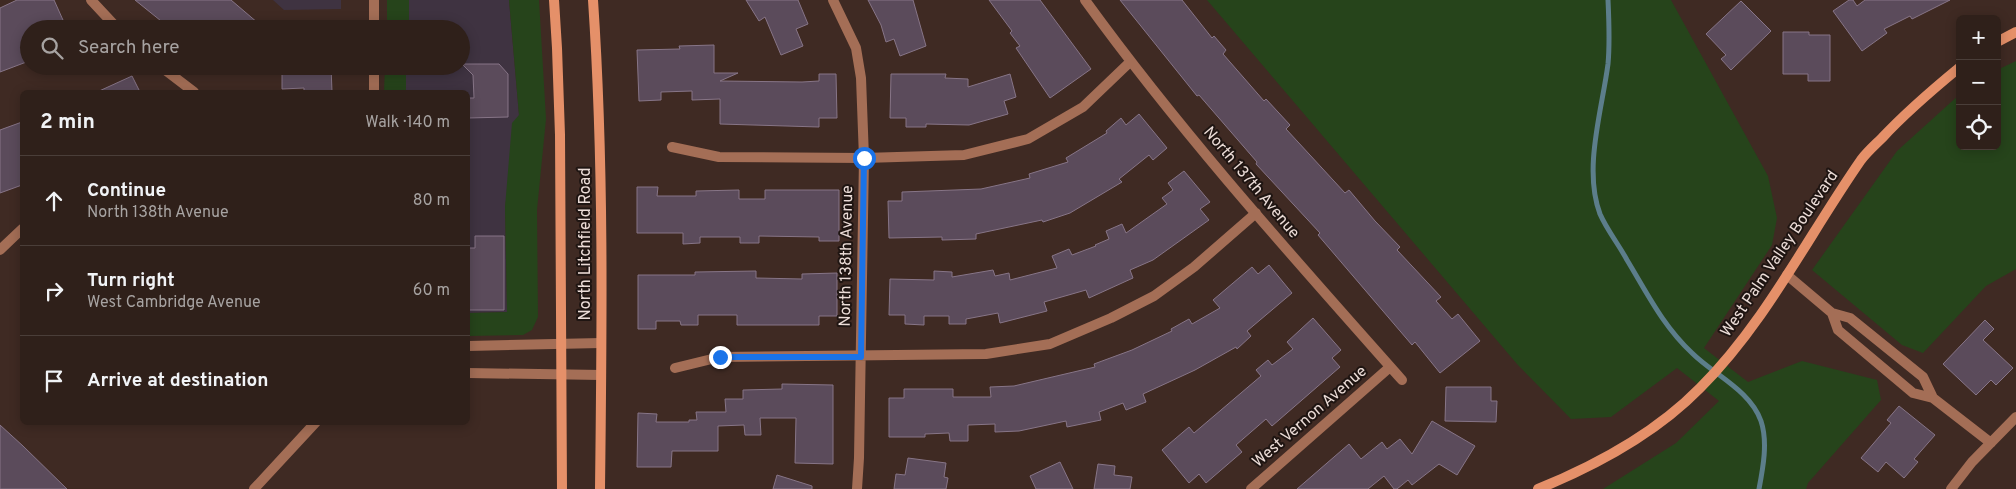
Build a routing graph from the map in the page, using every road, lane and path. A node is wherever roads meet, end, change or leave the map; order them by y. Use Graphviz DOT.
graph roads {
  1 [pos="90,0"];
  2 [pos="374,0"];
  3 [pos="554,0"];
  4 [pos="593,0"];
  5 [pos="833,0"];
  6 [pos="1085,0"];
  7 [pos="109,20"];
  8 [pos="374,20"];
  9 [pos="2016,32"];
  10 [pos="2001,40"];
  11 [pos="1130,62"];
  12 [pos="1956,70"];
  13 [pos="172,75"];
  14 [pos="374,75"];
  15 [pos="191,90"];
  16 [pos="374,90"];
  17 [pos="672,147"];
  18 [pos="864,158"];
  19 [pos="1256,213"];
  20 [pos="20,231"];
  21 [pos="0,250"];
  22 [pos="1787,275"];
  23 [pos="1832,313"];
  24 [pos="562,344"];
  25 [pos="602,344"];
  26 [pos="470,346"];
  27 [pos="1889,349"];
  28 [pos="861,357"];
  29 [pos="1877,363"];
  30 [pos="1390,367"];
  31 [pos="675,368"];
  32 [pos="470,373"];
  33 [pos="562,374"];
  34 [pos="602,375"];
  35 [pos="1402,380"];
  36 [pos="1932,398"];
  37 [pos="2016,417"];
  38 [pos="313,425"];
  39 [pos="1991,443"];
  40 [pos="1253,488"];
  41 [pos="254,489"];
  42 [pos="562,489"];
  43 [pos="600,489"];
  44 [pos="857,489"];
  45 [pos="1538,489"];
  46 [pos="1951,489"];
  1 -- 7 [label="street"];
  2 -- 8 [label="street"];
  3 -- 24 [label="main road, North Litchfield Road"];
  4 -- 25 [label="main road, North Litchfield Road"];
  5 -- 18 [label="street, North 138th Avenue"];
  6 -- 11 [label="street, North 137th Avenue"];
  9 -- 10 [label="main road"];
  11 -- 18 [label="street"];
  11 -- 19 [label="street, North 137th Avenue"];
  12 -- 22 [label="main road, West Palm Valley Boulevard"];
  13 -- 15 [label="street"];
  14 -- 16 [label="street"];
  17 -- 18 [label="street"];
  18 -- 28 [label="street, North 138th Avenue"];
  19 -- 28 [label="street"];
  19 -- 30 [label="street, North 137th Avenue"];
  20 -- 21 [label="street"];
  22 -- 23 [label="street"];
  22 -- 45 [label="main road, West Palm Valley Boulevard"];
  23 -- 27 [label="street"];
  23 -- 29 [label="street"];
  24 -- 25 [label="street"];
  24 -- 26 [label="street"];
  24 -- 33 [label="main road, North Litchfield Road"];
  25 -- 34 [label="main road, North Litchfield Road"];
  27 -- 29 [label="street"];
  27 -- 36 [label="street"];
  28 -- 31 [label="street"];
  28 -- 44 [label="street, North 138th Avenue"];
  29 -- 36 [label="street"];
  30 -- 35 [label="street, North 137th Avenue"];
  30 -- 40 [label="street, West Vernon Avenue"];
  32 -- 33 [label="street"];
  33 -- 34 [label="street"];
  33 -- 42 [label="main road, North Litchfield Road"];
  34 -- 43 [label="main road, North Litchfield Road"];
  36 -- 39 [label="street"];
  37 -- 39 [label="street"];
  38 -- 41 [label="street"];
  39 -- 46 [label="street"];
}
